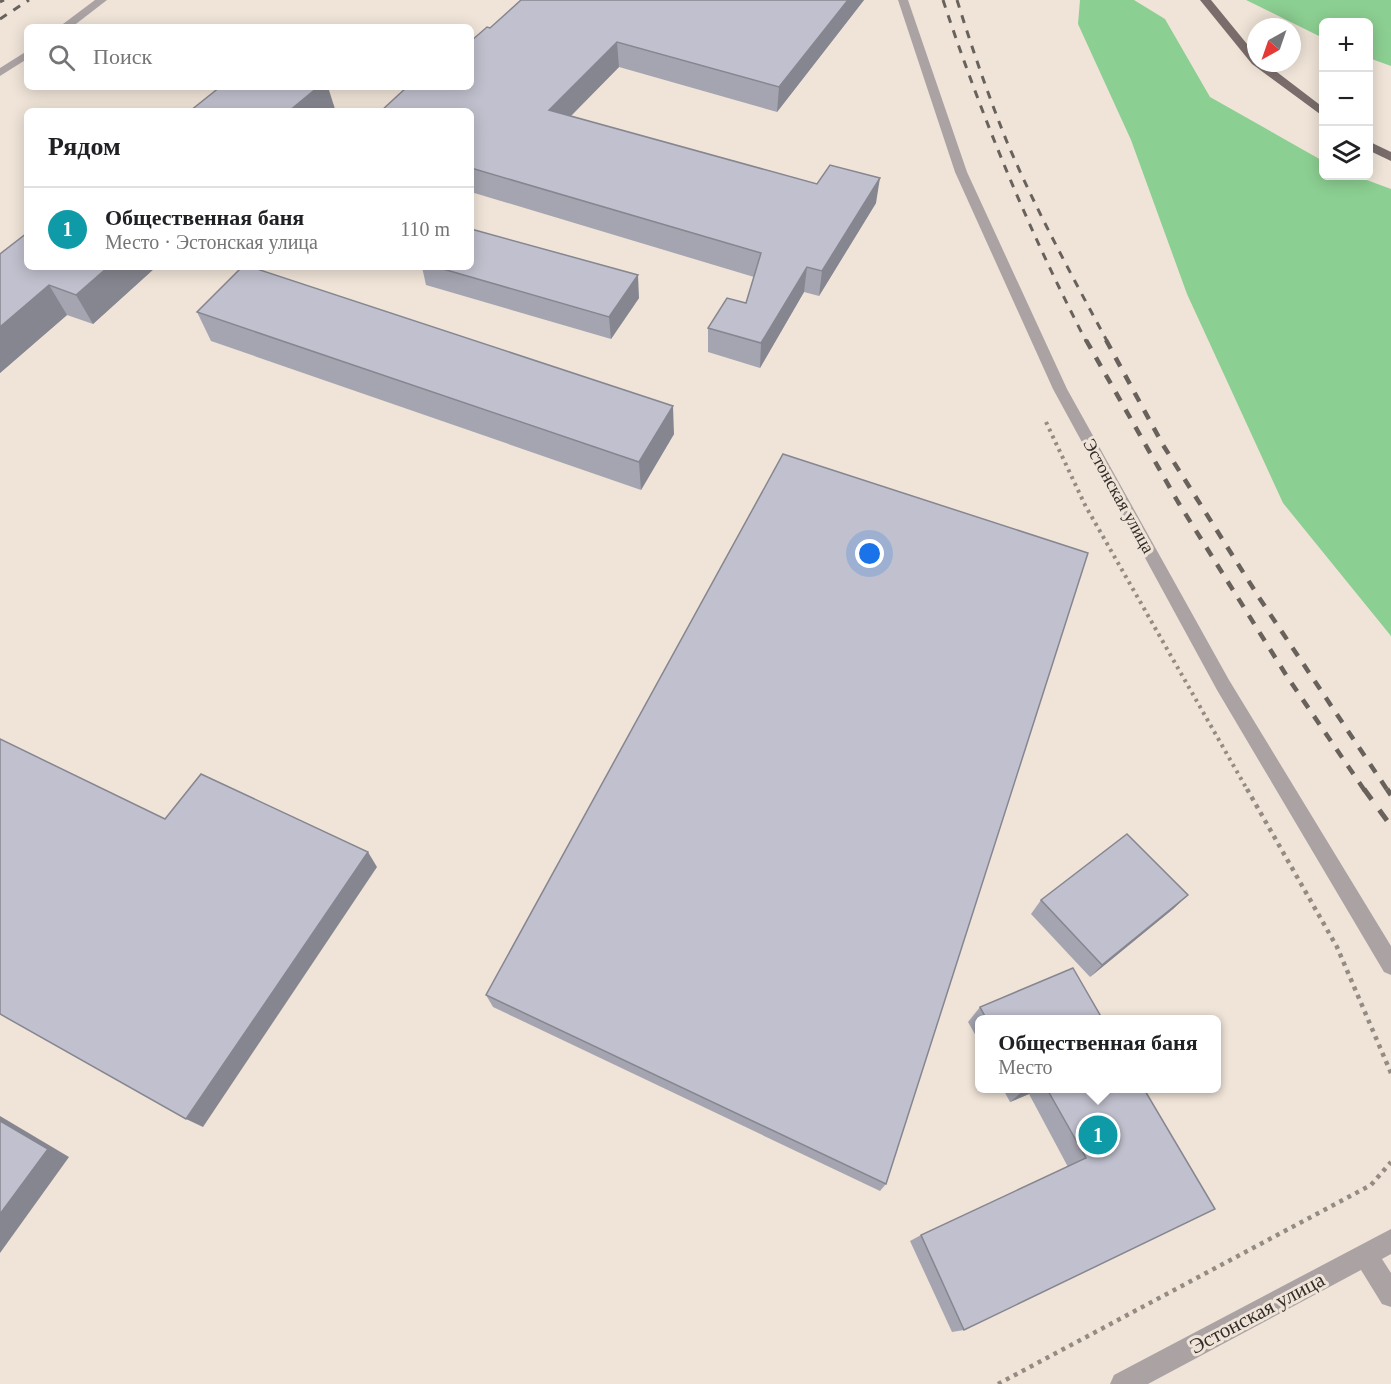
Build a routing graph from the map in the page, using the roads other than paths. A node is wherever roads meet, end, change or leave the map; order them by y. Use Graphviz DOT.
graph roads {
  1 [pos="102,0"];
  2 [pos="903,0"];
  3 [pos="1205,0"];
  4 [pos="68,24"];
  5 [pos="1247,50"];
  6 [pos="24,56"];
  7 [pos="1270,72"];
  8 [pos="0,73"];
  9 [pos="1319,111"];
  10 [pos="1373,148"];
  11 [pos="1391,157"];
  12 [pos="1391,965"];
  13 [pos="1391,1241"];
  14 [pos="1366,1255"];
  15 [pos="1391,1295"];
  16 [pos="1123,1384"];
  1 -- 4 [label="street"];
  2 -- 12 [label="street, Эстонская улица"];
  3 -- 5 [label="main road"];
  6 -- 8 [label="street"];
  7 -- 9 [label="main road"];
  10 -- 11 [label="main road"];
  13 -- 14 [label="street, Эстонская улица"];
  14 -- 15 [label="street"];
  14 -- 16 [label="street, Эстонская улица"];
}
